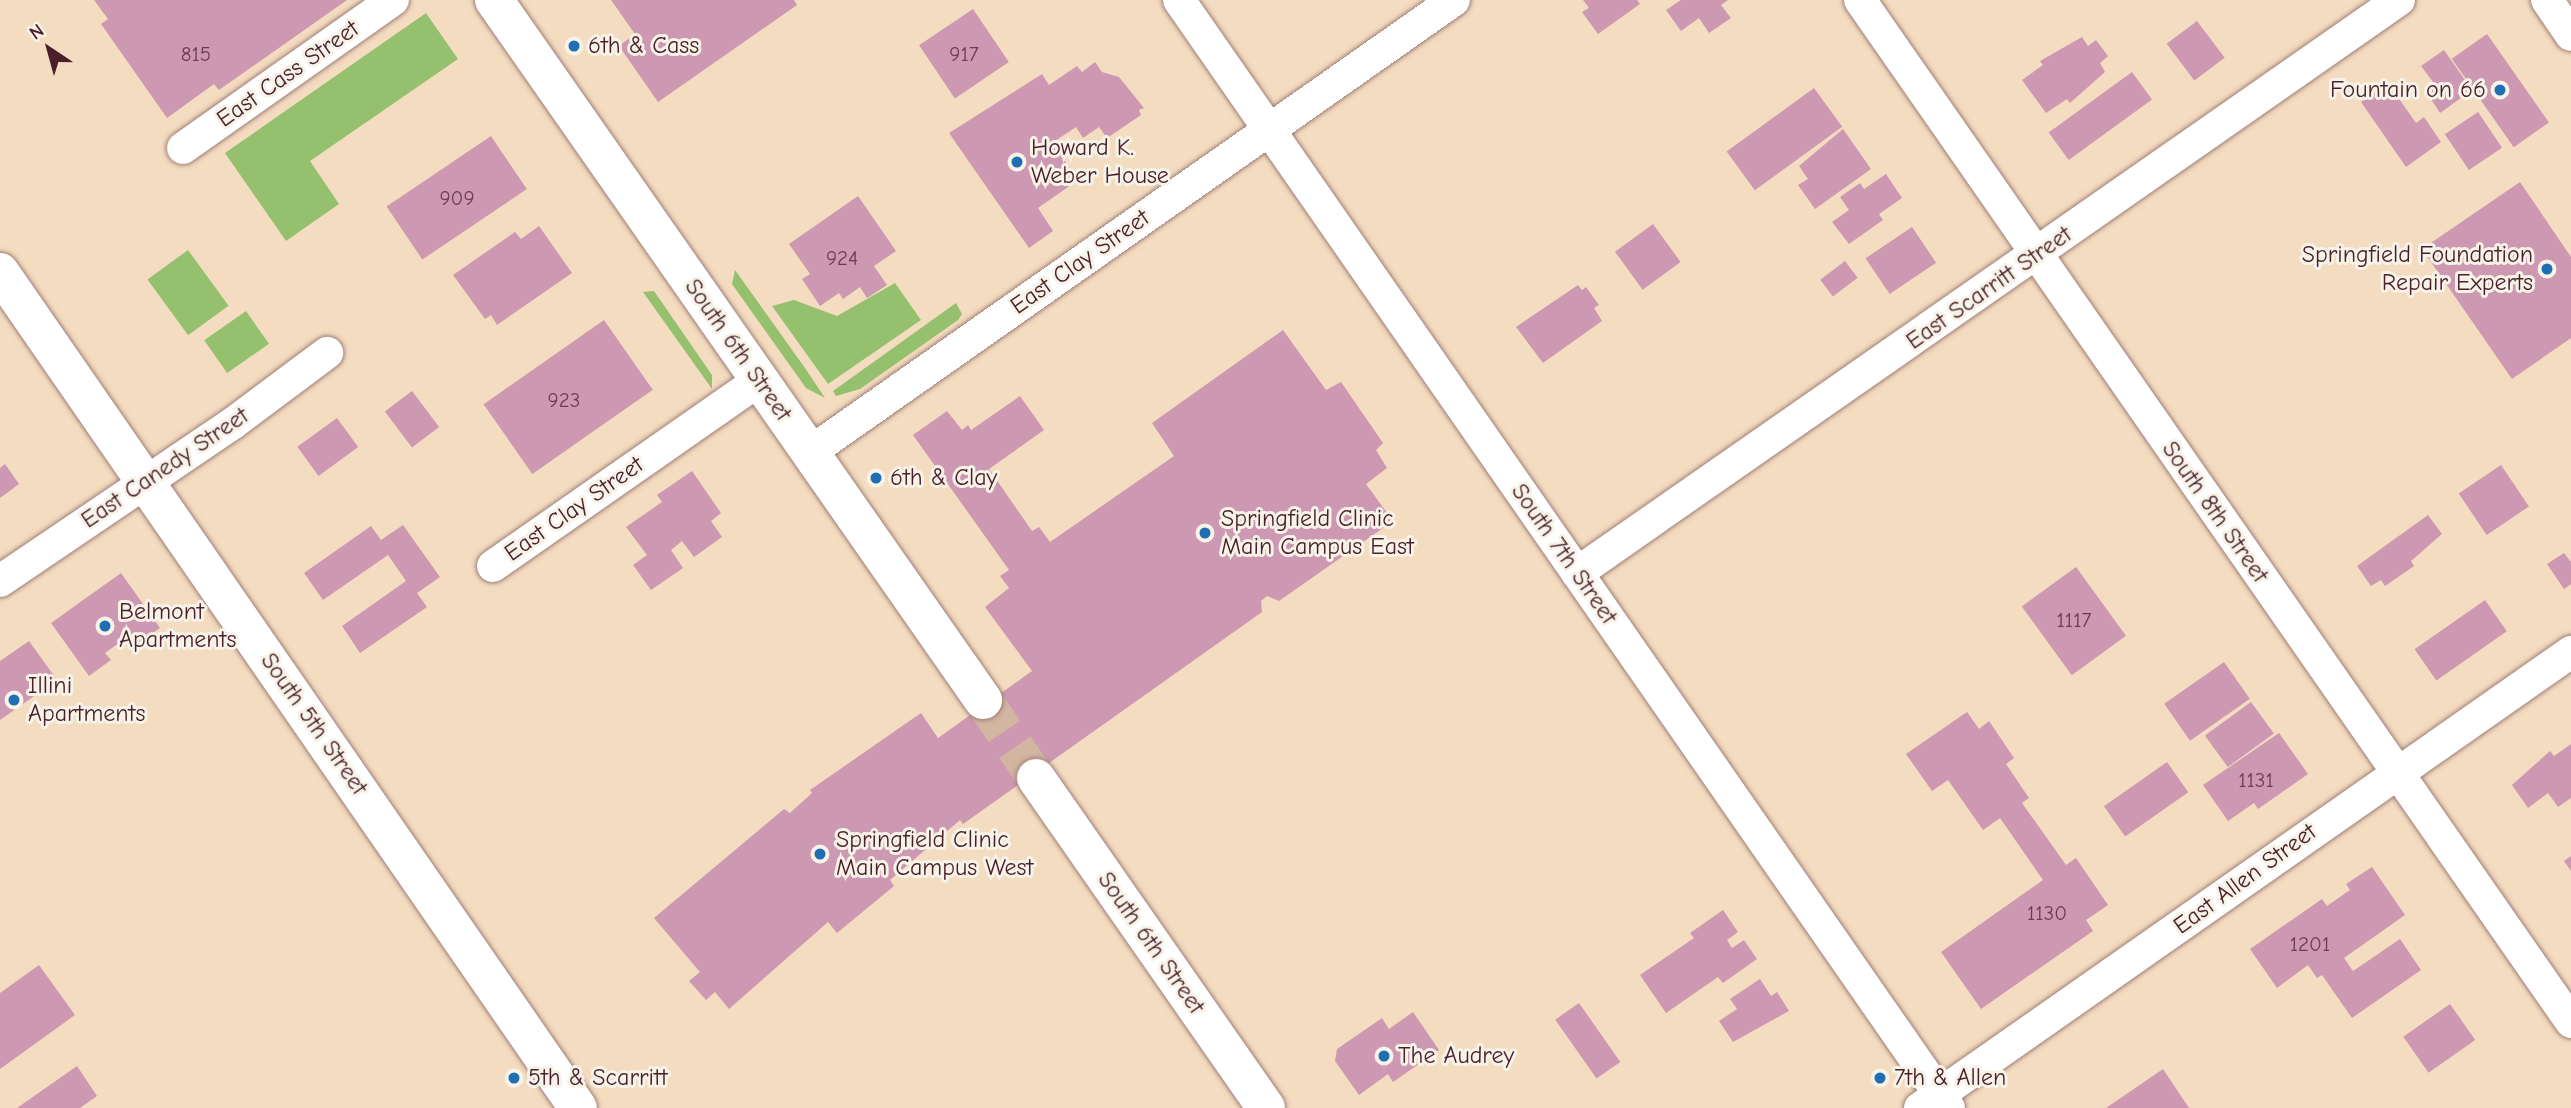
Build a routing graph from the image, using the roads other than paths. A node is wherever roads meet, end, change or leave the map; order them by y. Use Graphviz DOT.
graph roads {
  1 [pos="393,0"];
  2 [pos="494,0"];
  3 [pos="1179,0"];
  4 [pos="1454,0"];
  5 [pos="1860,0"];
  6 [pos="2399,0"];
  7 [pos="2547,0"];
  8 [pos="2571,35"];
  9 [pos="1269,129"];
  10 [pos="183,148"];
  11 [pos="2037,255"];
  12 [pos="0,272"];
  13 [pos="327,353"];
  14 [pos="758,381"];
  15 [pos="809,453"];
  16 [pos="145,481"];
  17 [pos="493,566"];
  18 [pos="1577,573"];
  19 [pos="0,581"];
  20 [pos="2571,652"];
  21 [pos="982,700"];
  22 [pos="2396,771"];
  23 [pos="1036,778"];
  24 [pos="2571,1023"];
  25 [pos="1936,1103"];
  26 [pos="578,1108"];
  27 [pos="1266,1108"];
  1 -- 10 [label="street, East Cass Street"];
  2 -- 14 [label="main road, South 6th Street"];
  3 -- 9 [label="street, South 7th Street"];
  4 -- 9 [label="street, East Clay Street"];
  5 -- 11 [label="street, South 8th Street"];
  6 -- 11 [label="street, East Scarritt Street"];
  7 -- 8 [label="street"];
  9 -- 15 [label="street, East Clay Street"];
  9 -- 18 [label="street, South 7th Street"];
  11 -- 18 [label="street, East Scarritt Street"];
  11 -- 22 [label="street, South 8th Street"];
  12 -- 16 [label="main road, South 5th Street"];
  13 -- 16 [label="street, East Canedy Street"];
  14 -- 15 [label="main road, South 6th Street"];
  14 -- 17 [label="street, East Clay Street"];
  15 -- 21 [label="main road, South 6th Street"];
  16 -- 19 [label="street, East Canedy Street"];
  16 -- 26 [label="main road, South 5th Street"];
  18 -- 25 [label="street, South 7th Street"];
  20 -- 22 [label="street, East Allen Street"];
  22 -- 24 [label="street, South 8th Street"];
  22 -- 25 [label="street, East Allen Street"];
  23 -- 27 [label="main road, South 6th Street"];
}
